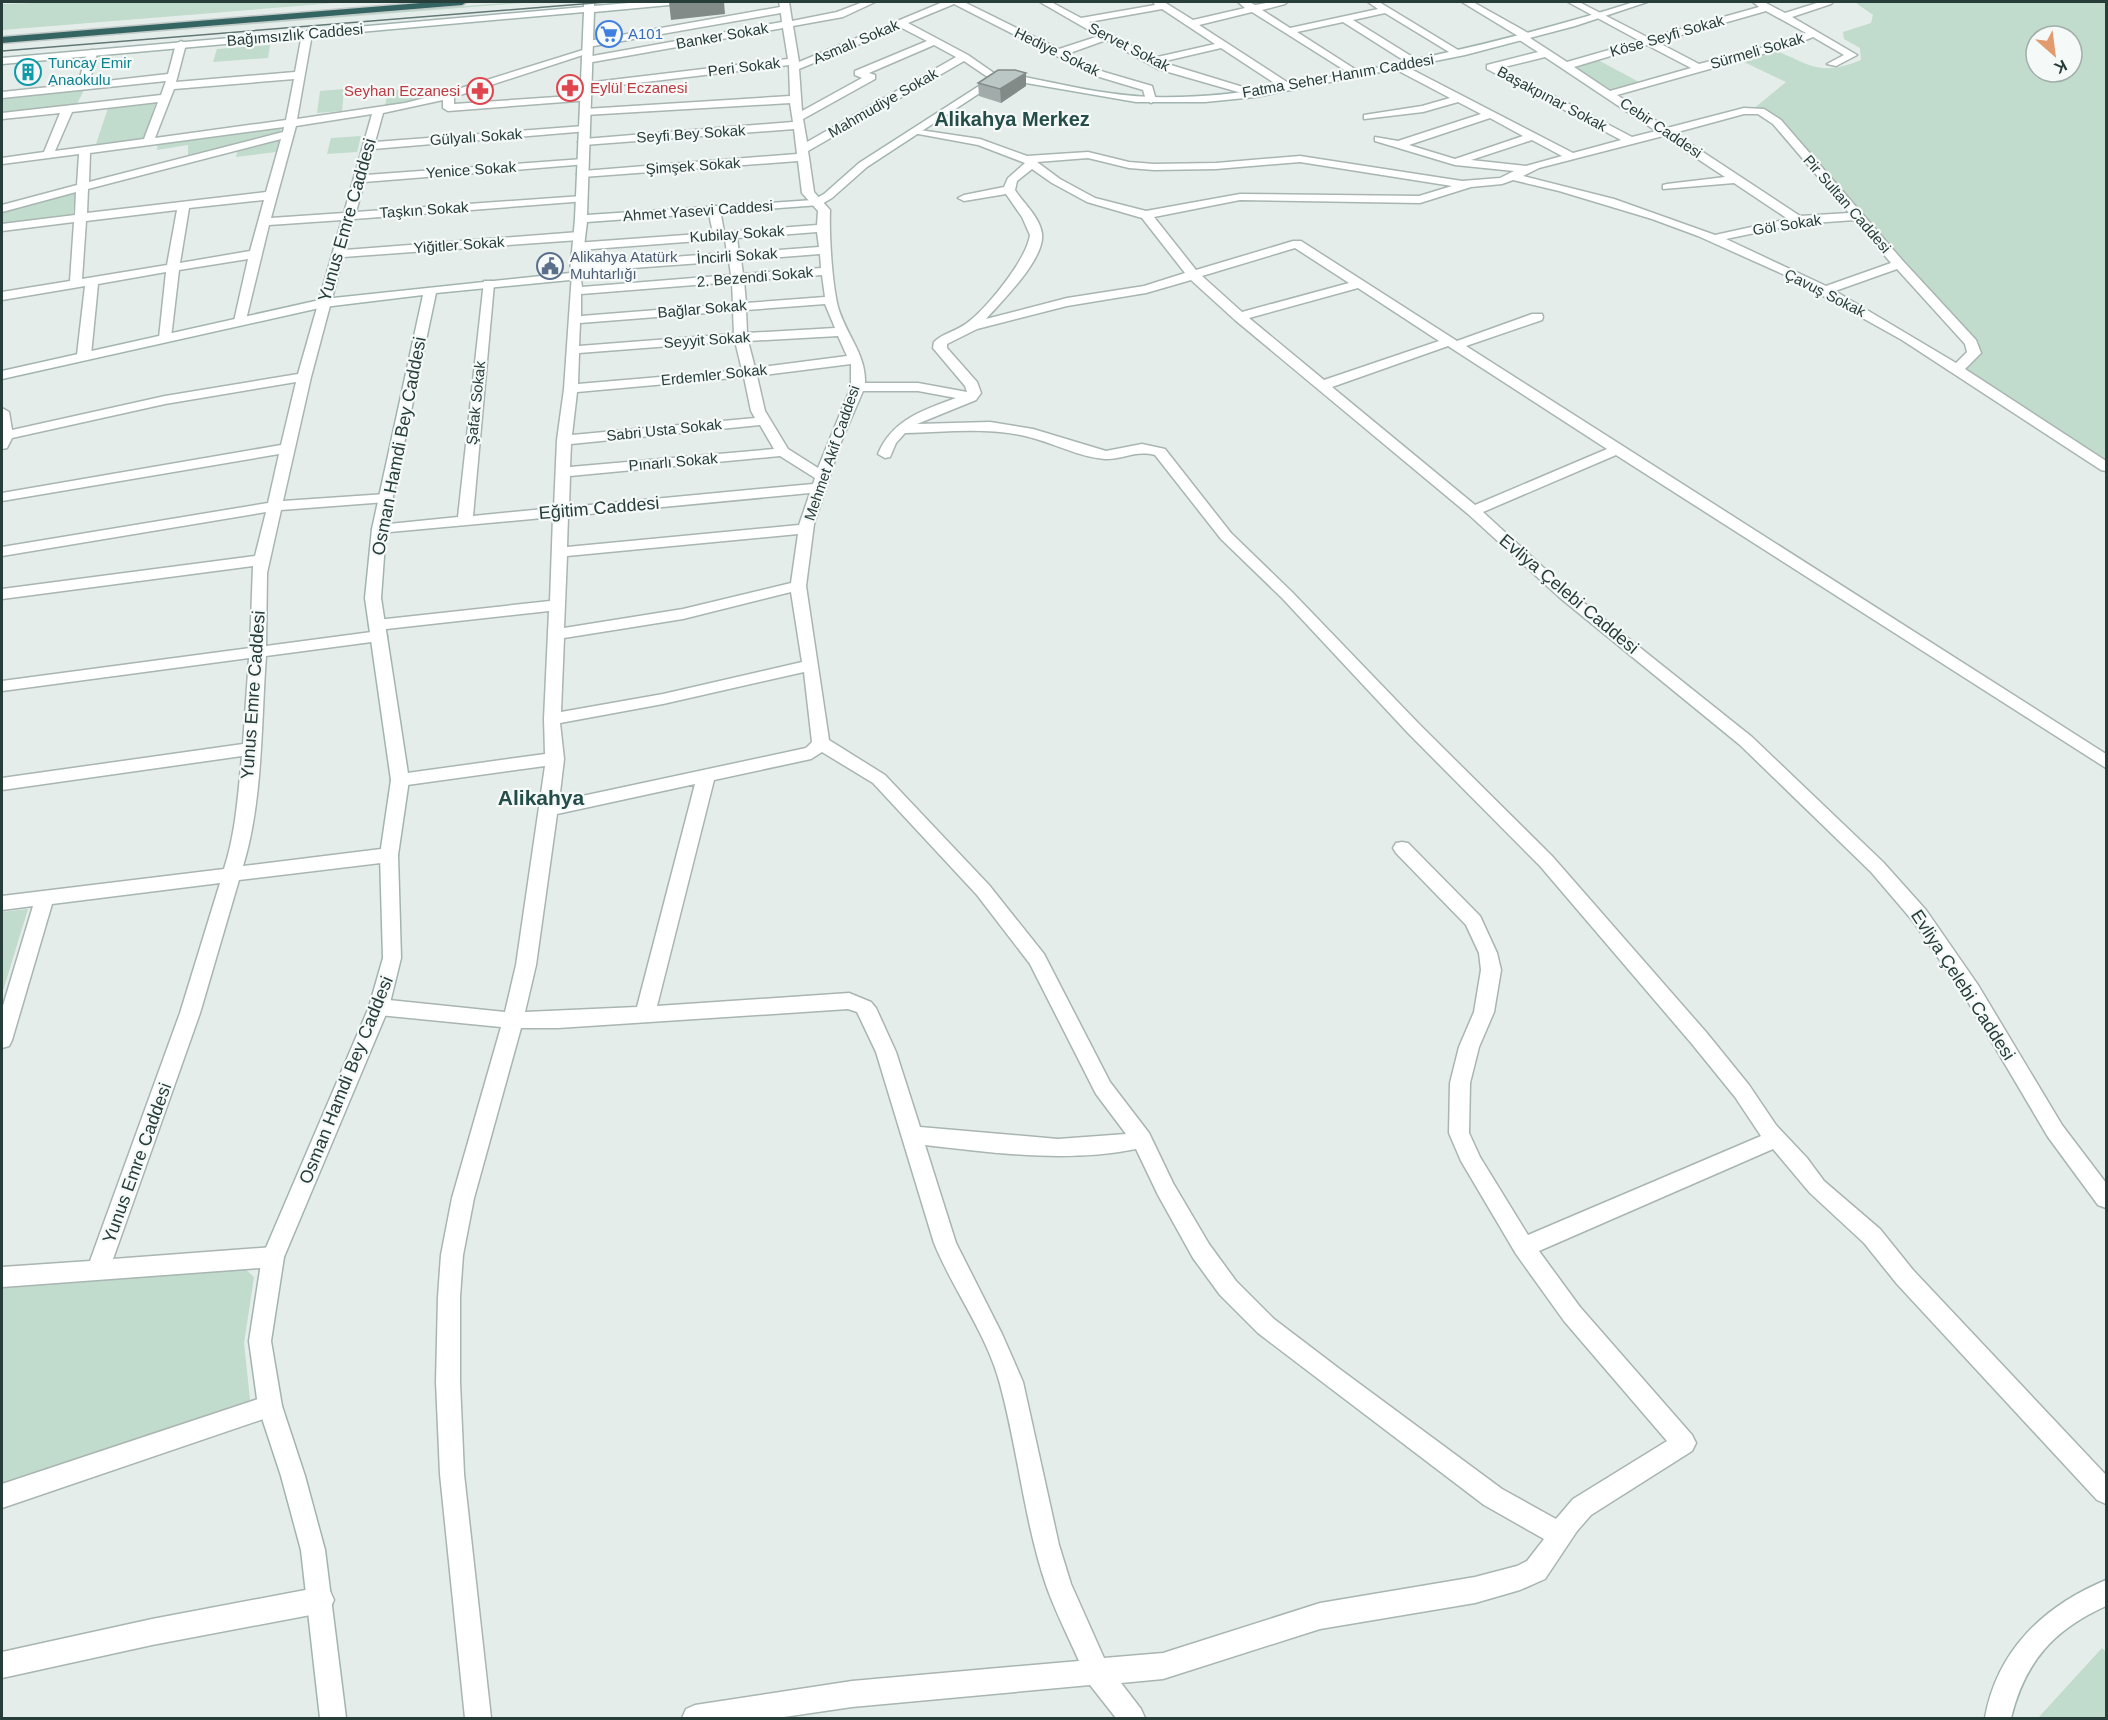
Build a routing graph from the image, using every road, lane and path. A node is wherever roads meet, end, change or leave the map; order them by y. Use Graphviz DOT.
graph roads {
  1 [pos="390,2"];
  2 [pos="462,2"];
  3 [pos="669,2"];
  4 [pos="870,2"];
  5 [pos="959,2"];
  6 [pos="1045,2"];
  7 [pos="1243,2"];
  8 [pos="1282,2"];
  9 [pos="1373,2"];
  10 [pos="1467,2"];
  11 [pos="1574,2"];
  12 [pos="1642,2"];
  13 [pos="1758,2"];
  14 [pos="1828,2"];
  15 [pos="1161,4"];
  16 [pos="784,5"];
  17 [pos="589,6"];
  18 [pos="1768,7"];
  19 [pos="1253,8"];
  20 [pos="1386,10"];
  21 [pos="1599,15"];
  22 [pos="1786,16"];
  23 [pos="1345,19"];
  24 [pos="1079,21"];
  25 [pos="900,23"];
  26 [pos="1190,24"];
  27 [pos="787,25"];
  28 [pos="1289,31"];
  29 [pos="1815,33"];
  30 [pos="2,34"];
  31 [pos="307,34"];
  32 [pos="1108,36"];
  33 [pos="1524,36"];
  34 [pos="2,40"];
  35 [pos="936,41"];
  36 [pos="1650,41"];
  37 [pos="181,44"];
  38 [pos="1222,45"];
  39 [pos="587,52"];
  40 [pos="92,53"];
  41 [pos="1059,53"];
  42 [pos="1458,53"];
  43 [pos="1547,53"];
  44 [pos="964,57"];
  45 [pos="2,61"];
  46 [pos="1151,61"];
  47 [pos="1415,63"];
  48 [pos="794,64"];
  49 [pos="1832,64"];
  50 [pos="1565,66"];
  51 [pos="1399,67"];
  52 [pos="1699,68"];
  53 [pos="299,75"];
  54 [pos="1357,75"];
  55 [pos="996,78"];
  56 [pos="172,82"];
  57 [pos="83,86"];
  58 [pos="1289,88"];
  59 [pos="586,92"];
  60 [pos="1252,93"];
  61 [pos="1610,94"];
  62 [pos="2,95"];
  63 [pos="449,95"];
  64 [pos="165,98"];
  65 [pos="795,99"];
  66 [pos="1457,99"];
  67 [pos="1151,100"];
  68 [pos="67,110"];
  69 [pos="378,111"];
  70 [pos="585,112"];
  71 [pos="2,116"];
  72 [pos="1489,116"];
  73 [pos="1368,117"];
  74 [pos="798,122"];
  75 [pos="289,129"];
  76 [pos="584,129"];
  77 [pos="917,131"];
  78 [pos="1668,132"];
  79 [pos="1530,137"];
  80 [pos="1379,139"];
  81 [pos="1631,141"];
  82 [pos="148,142"];
  83 [pos="584,142"];
  84 [pos="1400,144"];
  85 [pos="368,146"];
  86 [pos="85,151"];
  87 [pos="802,154"];
  88 [pos="48,155"];
  89 [pos="1571,156"];
  90 [pos="2,161"];
  91 [pos="1029,161"];
  92 [pos="583,162"];
  93 [pos="1455,162"];
  94 [pos="1546,163"];
  95 [pos="1520,173"];
  96 [pos="583,174"];
  97 [pos="359,179"];
  98 [pos="1737,179"];
  99 [pos="1471,184"];
  100 [pos="1667,187"];
  101 [pos="1566,188"];
  102 [pos="81,189"];
  103 [pos="1009,190"];
  104 [pos="273,195"];
  105 [pos="964,198"];
  106 [pos="582,199"];
  107 [pos="816,202"];
  108 [pos="184,206"];
  109 [pos="2,208"];
  110 [pos="714,209"];
  111 [pos="349,215"];
  112 [pos="1146,215"];
  113 [pos="1858,216"];
  114 [pos="81,218"];
  115 [pos="581,219"];
  116 [pos="1798,220"];
  117 [pos="265,222"];
  118 [pos="2,227"];
  119 [pos="823,228"];
  120 [pos="725,235"];
  121 [pos="1716,238"];
  122 [pos="579,241"];
  123 [pos="825,250"];
  124 [pos="255,254"];
  125 [pos="338,254"];
  126 [pos="733,256"];
  127 [pos="1899,264"];
  128 [pos="173,267"];
  129 [pos="827,271"];
  130 [pos="577,272"];
  131 [pos="1192,273"];
  132 [pos="738,278"];
  133 [pos="92,280"];
  134 [pos="76,283"];
  135 [pos="488,284"];
  136 [pos="1359,284"];
  137 [pos="430,290"];
  138 [pos="575,291"];
  139 [pos="1824,291"];
  140 [pos="2,296"];
  141 [pos="831,300"];
  142 [pos="324,303"];
  143 [pos="739,306"];
  144 [pos="1537,316"];
  145 [pos="1240,317"];
  146 [pos="574,320"];
  147 [pos="240,321"];
  148 [pos="972,326"];
  149 [pos="842,332"];
  150 [pos="741,337"];
  151 [pos="165,338"];
  152 [pos="1455,343"];
  153 [pos="573,350"];
  154 [pos="84,355"];
  155 [pos="857,358"];
  156 [pos="1956,370"];
  157 [pos="749,373"];
  158 [pos="2,375"];
  159 [pos="304,377"];
  160 [pos="1324,386"];
  161 [pos="858,387"];
  162 [pos="571,389"];
  163 [pos="971,397"];
  164 [pos="2,412"];
  165 [pos="763,421"];
  166 [pos="901,429"];
  167 [pos="4,440"];
  168 [pos="564,440"];
  169 [pos="288,448"];
  170 [pos="1616,450"];
  171 [pos="783,452"];
  172 [pos="885,454"];
  173 [pos="2106,467"];
  174 [pos="562,472"];
  175 [pos="821,482"];
  176 [pos="2,497"];
  177 [pos="386,498"];
  178 [pos="276,506"];
  179 [pos="1473,511"];
  180 [pos="561,512"];
  181 [pos="465,521"];
  182 [pos="379,529"];
  183 [pos="806,529"];
  184 [pos="2,551"];
  185 [pos="560,552"];
  186 [pos="262,560"];
  187 [pos="798,586"];
  188 [pos="2,594"];
  189 [pos="556,605"];
  190 [pos="378,631"];
  191 [pos="556,634"];
  192 [pos="258,652"];
  193 [pos="811,665"];
  194 [pos="2,686"];
  195 [pos="552,719"];
  196 [pos="821,743"];
  197 [pos="249,749"];
  198 [pos="555,759"];
  199 [pos="2106,762"];
  200 [pos="706,776"];
  201 [pos="400,780"];
  202 [pos="2,784"];
  203 [pos="548,810"];
  204 [pos="1401,848"];
  205 [pos="389,855"];
  206 [pos="233,873"];
  207 [pos="44,899"];
  208 [pos="2,903"];
  209 [pos="379,1007"];
  210 [pos="645,1013"];
  211 [pos="513,1020"];
  212 [pos="2,1040"];
  213 [pos="911,1135"];
  214 [pos="1142,1139"];
  215 [pos="1776,1139"];
  216 [pos="2106,1199"];
  217 [pos="1524,1247"];
  218 [pos="273,1257"];
  219 [pos="98,1270"];
  220 [pos="2,1277"];
  221 [pos="270,1406"];
  222 [pos="2106,1492"];
  223 [pos="2,1496"];
  224 [pos="1560,1534"];
  225 [pos="2106,1593"];
  226 [pos="321,1600"];
  227 [pos="2,1665"];
  228 [pos="1097,1673"];
  229 [pos="333,1719"];
  230 [pos="478,1719"];
  231 [pos="695,1719"];
  232 [pos="1132,1719"];
  233 [pos="1998,1719"];
  1 -- 30 [label="highway"];
  2 -- 34 [label="highway"];
  3 -- 17 [label="street, Bağımsızlık Caddesi"];
  4 -- 27 [label="street, Banker Sokak"];
  5 -- 25 [label="street, Asmalı Sokak"];
  5 -- 41 [label="street, Hediye Sokak"];
  6 -- 24 [label="street, Servet Sokak"];
  7 -- 19 [label="street"];
  8 -- 19 [label="street"];
  9 -- 20 [label="street"];
  10 -- 33 [label="street, Cebir Caddesi"];
  11 -- 21 [label="street"];
  12 -- 21 [label="street, Fatma Seher Hanım Caddesi"];
  13 -- 18 [label="street"];
  14 -- 22 [label="street"];
  15 -- 24 [label="street"];
  15 -- 26 [label="street"];
  16 -- 27 [label="street, Mehmet Akif Caddesi"];
  16 -- 39 [label="street"];
  17 -- 31 [label="street, Bağımsızlık Caddesi"];
  17 -- 39 [label="street"];
  18 -- 22 [label="street"];
  18 -- 36 [label="street, Köse Seyfi Sokak"];
  19 -- 26 [label="street"];
  19 -- 28 [label="street"];
  20 -- 23 [label="street"];
  20 -- 42 [label="street"];
  21 -- 33 [label="street, Fatma Seher Hanım Caddesi"];
  21 -- 36 [label="street"];
  22 -- 29 [label="street"];
  23 -- 28 [label="street"];
  23 -- 47 [label="street"];
  24 -- 32 [label="street, Servet Sokak"];
  25 -- 35 [label="street"];
  25 -- 48 [label="street, Asmalı Sokak"];
  26 -- 38 [label="street"];
  27 -- 39 [label="street, Banker Sokak"];
  27 -- 48 [label="street, Mehmet Akif Caddesi"];
  28 -- 54 [label="street"];
  29 -- 49 [label="street"];
  29 -- 52 [label="street, Sürmeli Sokak"];
  31 -- 37 [label="street, Bağımsızlık Caddesi"];
  31 -- 53 [label="street"];
  32 -- 41 [label="street"];
  32 -- 46 [label="street, Servet Sokak"];
  33 -- 42 [label="street, Fatma Seher Hanım Caddesi"];
  33 -- 43 [label="street, Cebir Caddesi"];
  35 -- 44 [label="street"];
  35 -- 74 [label="street"];
  36 -- 50 [label="street, Köse Seyfi Sokak"];
  36 -- 52 [label="street"];
  37 -- 40 [label="street, Bağımsızlık Caddesi"];
  37 -- 56 [label="street"];
  38 -- 46 [label="street"];
  38 -- 58 [label="street"];
  39 -- 59 [label="street"];
  39 -- 63 [label="street"];
  40 -- 45 [label="street, Bağımsızlık Caddesi"];
  40 -- 57 [label="street"];
  41 -- 67 [label="street, Hediye Sokak"];
  42 -- 47 [label="street, Fatma Seher Hanım Caddesi"];
  43 -- 50 [label="street, Cebir Caddesi"];
  43 -- 81 [label="street, Başakpınar Sokak"];
  44 -- 55 [label="street"];
  44 -- 87 [label="street, Mahmudiye Sokak"];
  46 -- 60 [label="street, Servet Sokak"];
  47 -- 51 [label="street, Fatma Seher Hanım Caddesi"];
  48 -- 59 [label="street, Peri Sokak"];
  48 -- 65 [label="street, Mehmet Akif Caddesi"];
  50 -- 61 [label="street, Cebir Caddesi"];
  51 -- 54 [label="street, Fatma Seher Hanım Caddesi"];
  51 -- 66 [label="street"];
  52 -- 61 [label="street, Sürmeli Sokak"];
  53 -- 56 [label="street"];
  53 -- 75 [label="street"];
  54 -- 58 [label="street, Fatma Seher Hanım Caddesi"];
  55 -- 67 [label="street, Fatma Seher Hanım Caddesi"];
  55 -- 77 [label="street"];
  56 -- 57 [label="street"];
  56 -- 64 [label="street"];
  57 -- 62 [label="street"];
  58 -- 60 [label="street, Fatma Seher Hanım Caddesi"];
  59 -- 63 [label="street, Peri Sokak"];
  59 -- 70 [label="street"];
  60 -- 67 [label="street, Fatma Seher Hanım Caddesi"];
  61 -- 78 [label="street, Cebir Caddesi"];
  63 -- 69 [label="street"];
  64 -- 68 [label="street"];
  64 -- 82 [label="street"];
  65 -- 70 [label="street"];
  65 -- 74 [label="street, Mehmet Akif Caddesi"];
  66 -- 72 [label="street"];
  66 -- 73 [label="street"];
  68 -- 71 [label="street"];
  68 -- 88 [label="street"];
  69 -- 75 [label="street"];
  69 -- 85 [label="street, Yunus Emre Caddesi"];
  70 -- 76 [label="street"];
  72 -- 79 [label="street"];
  72 -- 84 [label="street"];
  74 -- 83 [label="street, Seyfi Bey Sokak"];
  74 -- 87 [label="street, Mehmet Akif Caddesi"];
  75 -- 82 [label="street"];
  75 -- 102 [label="street"];
  75 -- 104 [label="street"];
  76 -- 83 [label="street"];
  76 -- 85 [label="street, Gülyalı Sokak"];
  77 -- 91 [label="street"];
  77 -- 107 [label="street"];
  78 -- 81 [label="street, Pir Sultan Caddesi"];
  78 -- 98 [label="street, Cebir Caddesi"];
  78 -- 113 [label="street, Pir Sultan Caddesi"];
  79 -- 89 [label="street"];
  79 -- 93 [label="street"];
  80 -- 84 [label="street, Çavuş Sokak"];
  81 -- 89 [label="street, Pir Sultan Caddesi"];
  82 -- 86 [label="street"];
  83 -- 92 [label="street"];
  84 -- 93 [label="street, Çavuş Sokak"];
  85 -- 97 [label="street, Yunus Emre Caddesi"];
  86 -- 88 [label="street"];
  86 -- 102 [label="street"];
  87 -- 96 [label="street, Şimşek Sokak"];
  87 -- 107 [label="street, Mehmet Akif Caddesi"];
  88 -- 90 [label="street"];
  89 -- 94 [label="street, Pir Sultan Caddesi"];
  91 -- 99 [label="street"];
  91 -- 103 [label="street"];
  91 -- 112 [label="street"];
  92 -- 96 [label="street"];
  92 -- 97 [label="street, Yenice Sokak"];
  93 -- 95 [label="street, Çavuş Sokak"];
  94 -- 95 [label="street, Pir Sultan Caddesi"];
  94 -- 101 [label="street"];
  95 -- 99 [label="street, Pir Sultan Caddesi"];
  95 -- 101 [label="street, Çavuş Sokak"];
  96 -- 106 [label="street"];
  97 -- 111 [label="street, Yunus Emre Caddesi"];
  98 -- 100 [label="street"];
  98 -- 116 [label="street, Cebir Caddesi"];
  99 -- 112 [label="street"];
  101 -- 121 [label="street, Çavuş Sokak"];
  102 -- 109 [label="street"];
  102 -- 114 [label="street"];
  103 -- 105 [label="street"];
  103 -- 148 [label="street"];
  104 -- 108 [label="street"];
  104 -- 117 [label="street"];
  106 -- 111 [label="street, Taşkın Sokak"];
  106 -- 115 [label="street"];
  107 -- 110 [label="street, Ahmet Yasevi Caddesi"];
  107 -- 119 [label="street, Mehmet Akif Caddesi"];
  108 -- 114 [label="street"];
  108 -- 128 [label="street"];
  110 -- 115 [label="street, Ahmet Yasevi Caddesi"];
  110 -- 120 [label="street"];
  111 -- 117 [label="street, Taşkın Sokak"];
  111 -- 125 [label="street, Yunus Emre Caddesi"];
  112 -- 131 [label="street, Evliya Çelebi Caddesi"];
  113 -- 116 [label="street, Göl Sokak"];
  113 -- 127 [label="street, Pir Sultan Caddesi"];
  114 -- 118 [label="street"];
  114 -- 134 [label="street"];
  115 -- 122 [label="street"];
  116 -- 121 [label="street, Göl Sokak"];
  117 -- 124 [label="street"];
  119 -- 120 [label="street, Kubilay Sokak"];
  119 -- 123 [label="street, Mehmet Akif Caddesi"];
  120 -- 122 [label="street, Kubilay Sokak"];
  120 -- 126 [label="street"];
  121 -- 139 [label="street, Çavuş Sokak"];
  122 -- 125 [label="street, Yiğitler Sokak"];
  122 -- 130 [label="street"];
  123 -- 126 [label="street, İncirli Sokak"];
  123 -- 129 [label="street, Mehmet Akif Caddesi"];
  124 -- 128 [label="street"];
  124 -- 147 [label="street"];
  125 -- 142 [label="street, Yunus Emre Caddesi"];
  126 -- 130 [label="street, İncirli Sokak"];
  126 -- 132 [label="street"];
  127 -- 139 [label="street"];
  127 -- 156 [label="street, Pir Sultan Caddesi"];
  128 -- 133 [label="street"];
  128 -- 151 [label="street"];
  129 -- 132 [label="street, 2. Bezendi Sokak"];
  129 -- 141 [label="street, Mehmet Akif Caddesi"];
  130 -- 135 [label="street, İncirli Sokak"];
  130 -- 138 [label="street"];
  131 -- 136 [label="street"];
  131 -- 145 [label="street, Evliya Çelebi Caddesi"];
  131 -- 148 [label="street"];
  132 -- 138 [label="street, 2. Bezendi Sokak"];
  132 -- 143 [label="street"];
  133 -- 134 [label="street"];
  133 -- 154 [label="street"];
  134 -- 140 [label="street"];
  135 -- 137 [label="street, İncirli Sokak"];
  135 -- 181 [label="street, Şafak Sokak"];
  136 -- 145 [label="street"];
  136 -- 152 [label="street"];
  137 -- 142 [label="street, İncirli Sokak"];
  137 -- 177 [label="street, Osman Hamdi Bey Caddesi"];
  138 -- 146 [label="street"];
  139 -- 156 [label="street, Çavuş Sokak"];
  141 -- 143 [label="street, Bağlar Sokak"];
  141 -- 149 [label="street, Mehmet Akif Caddesi"];
  142 -- 147 [label="street, İncirli Sokak"];
  142 -- 159 [label="street, Yunus Emre Caddesi"];
  143 -- 146 [label="street, Bağlar Sokak"];
  143 -- 150 [label="street"];
  144 -- 152 [label="street"];
  145 -- 160 [label="street, Evliya Çelebi Caddesi"];
  146 -- 153 [label="street"];
  147 -- 151 [label="street, İncirli Sokak"];
  148 -- 163 [label="street"];
  149 -- 150 [label="street, Seyyit Sokak"];
  149 -- 155 [label="street, Mehmet Akif Caddesi"];
  150 -- 153 [label="street, Seyyit Sokak"];
  150 -- 157 [label="street"];
  151 -- 154 [label="street, İncirli Sokak"];
  152 -- 160 [label="street"];
  152 -- 170 [label="street"];
  153 -- 162 [label="street"];
  154 -- 158 [label="street, İncirli Sokak"];
  155 -- 157 [label="street, Erdemler Sokak"];
  155 -- 161 [label="street, Mehmet Akif Caddesi"];
  156 -- 173 [label="street, Çavuş Sokak"];
  157 -- 162 [label="street, Erdemler Sokak"];
  157 -- 165 [label="street"];
  159 -- 167 [label="street"];
  159 -- 169 [label="street, Yunus Emre Caddesi"];
  160 -- 179 [label="street, Evliya Çelebi Caddesi"];
  161 -- 163 [label="street"];
  161 -- 175 [label="street, Mehmet Akif Caddesi"];
  162 -- 168 [label="street"];
  163 -- 166 [label="street"];
  164 -- 167 [label="street"];
  165 -- 168 [label="street, Sabri Usta Sokak"];
  165 -- 171 [label="street"];
  166 -- 172 [label="street"];
  166 -- 215 [label="street"];
  168 -- 174 [label="street"];
  169 -- 176 [label="street"];
  169 -- 178 [label="street, Yunus Emre Caddesi"];
  170 -- 179 [label="street"];
  170 -- 199 [label="street"];
  171 -- 174 [label="street, Pınarlı Sokak"];
  171 -- 175 [label="street"];
  174 -- 180 [label="street"];
  175 -- 180 [label="street, Eğitim Caddesi"];
  175 -- 183 [label="street, Mehmet Akif Caddesi"];
  177 -- 178 [label="street"];
  177 -- 182 [label="street, Osman Hamdi Bey Caddesi"];
  178 -- 184 [label="street"];
  178 -- 186 [label="street, Yunus Emre Caddesi"];
  179 -- 216 [label="street, Evliya Çelebi Caddesi"];
  180 -- 181 [label="street, Eğitim Caddesi"];
  180 -- 185 [label="street"];
  181 -- 182 [label="street, Eğitim Caddesi"];
  182 -- 190 [label="street, Osman Hamdi Bey Caddesi"];
  183 -- 185 [label="street"];
  183 -- 187 [label="street, Mehmet Akif Caddesi"];
  185 -- 189 [label="street"];
  186 -- 188 [label="street"];
  186 -- 192 [label="street, Yunus Emre Caddesi"];
  187 -- 191 [label="street"];
  187 -- 193 [label="street, Mehmet Akif Caddesi"];
  189 -- 190 [label="street"];
  189 -- 191 [label="street"];
  190 -- 192 [label="street"];
  190 -- 201 [label="street, Osman Hamdi Bey Caddesi"];
  191 -- 195 [label="street"];
  192 -- 194 [label="street"];
  192 -- 197 [label="street, Yunus Emre Caddesi"];
  193 -- 195 [label="street"];
  193 -- 196 [label="street, Mehmet Akif Caddesi"];
  195 -- 198 [label="street"];
  196 -- 200 [label="street"];
  196 -- 214 [label="street"];
  197 -- 202 [label="street"];
  197 -- 206 [label="street, Yunus Emre Caddesi"];
  198 -- 201 [label="street"];
  198 -- 203 [label="street"];
  200 -- 203 [label="street"];
  200 -- 210 [label="street"];
  201 -- 205 [label="street, Osman Hamdi Bey Caddesi"];
  203 -- 211 [label="street"];
  204 -- 217 [label="street"];
  205 -- 206 [label="street"];
  205 -- 209 [label="street, Osman Hamdi Bey Caddesi"];
  206 -- 207 [label="street"];
  206 -- 219 [label="street, Yunus Emre Caddesi"];
  207 -- 208 [label="street"];
  207 -- 212 [label="street"];
  209 -- 211 [label="street"];
  209 -- 218 [label="street, Osman Hamdi Bey Caddesi"];
  210 -- 211 [label="street"];
  210 -- 213 [label="street"];
  211 -- 230 [label="street"];
  213 -- 214 [label="street"];
  213 -- 228 [label="street"];
  214 -- 224 [label="street"];
  215 -- 217 [label="street"];
  215 -- 222 [label="street"];
  217 -- 224 [label="street"];
  218 -- 219 [label="street"];
  218 -- 221 [label="street, Osman Hamdi Bey Caddesi"];
  219 -- 220 [label="street"];
  221 -- 223 [label="street"];
  221 -- 226 [label="street, Osman Hamdi Bey Caddesi"];
  224 -- 228 [label="street"];
  225 -- 233 [label="street"];
  226 -- 227 [label="street"];
  226 -- 229 [label="street, Osman Hamdi Bey Caddesi"];
  228 -- 231 [label="street"];
  228 -- 232 [label="street"];
}
